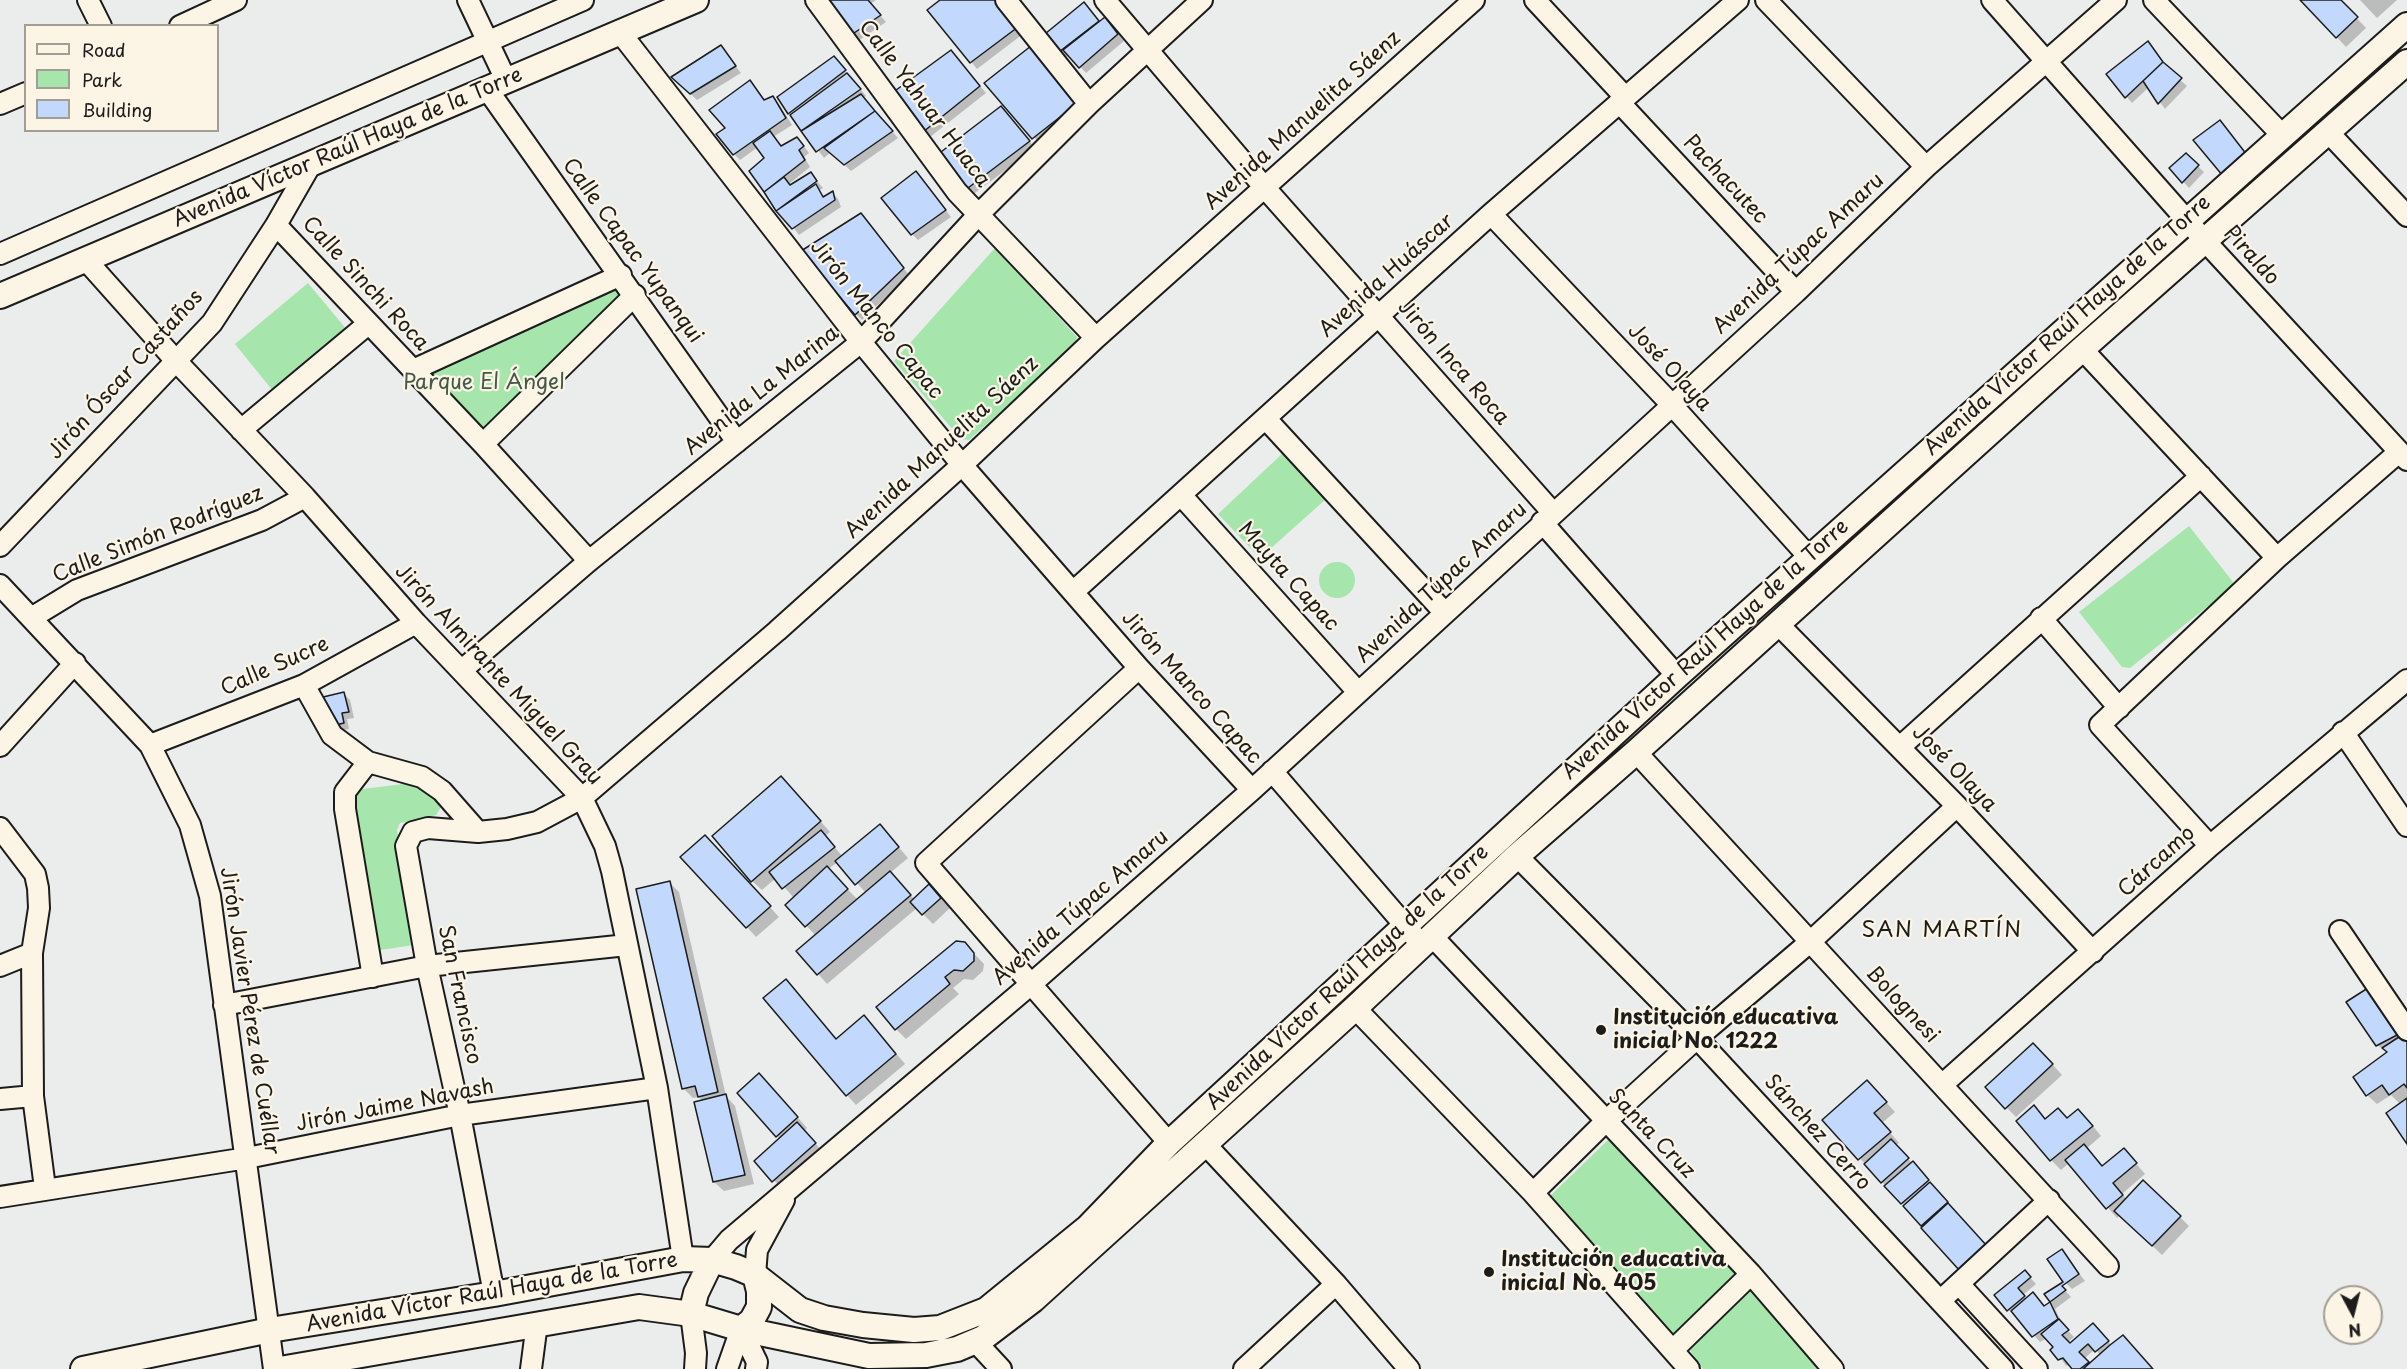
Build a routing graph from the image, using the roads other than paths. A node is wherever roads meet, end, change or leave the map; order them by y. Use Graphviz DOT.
graph roads {
  1 [pos="88,0"];
  2 [pos="236,0"];
  3 [pos="468,0"];
  4 [pos="583,0"];
  5 [pos="696,0"];
  6 [pos="816,0"];
  7 [pos="1006,0"];
  8 [pos="1105,0"];
  9 [pos="1202,0"];
  10 [pos="1474,0"];
  11 [pos="1535,0"];
  12 [pos="1738,0"];
  13 [pos="1766,0"];
  14 [pos="1992,0"];
  15 [pos="2116,0"];
  16 [pos="2154,0"];
  17 [pos="100,24"];
  18 [pos="184,24"];
  19 [pos="2407,25"];
  20 [pos="619,31"];
  21 [pos="487,40"];
  22 [pos="1146,50"];
  23 [pos="2045,60"];
  24 [pos="2407,62"];
  25 [pos="496,84"];
  26 [pos="24,94"];
  27 [pos="1622,99"];
  28 [pos="0,104"];
  29 [pos="1089,104"];
  30 [pos="2329,133"];
  31 [pos="2282,134"];
  32 [pos="310,164"];
  33 [pos="1926,167"];
  34 [pos="1265,188"];
  35 [pos="979,214"];
  36 [pos="1491,214"];
  37 [pos="2407,216"];
  38 [pos="2188,220"];
  39 [pos="276,225"];
  40 [pos="2206,242"];
  41 [pos="0,254"];
  42 [pos="85,259"];
  43 [pos="621,275"];
  44 [pos="1796,292"];
  45 [pos="635,295"];
  46 [pos="0,296"];
  47 [pos="1379,316"];
  48 [pos="368,324"];
  49 [pos="1096,338"];
  50 [pos="861,342"];
  51 [pos="2082,349"];
  52 [pos="177,362"];
  53 [pos="413,370"];
  54 [pos="1671,404"];
  55 [pos="1266,419"];
  56 [pos="241,430"];
  57 [pos="737,442"];
  58 [pos="483,444"];
  59 [pos="2403,456"];
  60 [pos="962,465"];
  61 [pos="2201,476"];
  62 [pos="1181,495"];
  63 [pos="305,497"];
  64 [pos="1548,518"];
  65 [pos="0,546"];
  66 [pos="1809,557"];
  67 [pos="2277,558"];
  68 [pos="589,561"];
  69 [pos="0,585"];
  70 [pos="1073,592"];
  71 [pos="1445,613"];
  72 [pos="31,618"];
  73 [pos="2041,618"];
  74 [pos="416,623"];
  75 [pos="1777,623"];
  76 [pos="75,663"];
  77 [pos="1139,668"];
  78 [pos="462,670"];
  79 [pos="1677,676"];
  80 [pos="2407,680"];
  81 [pos="304,685"];
  82 [pos="1358,692"];
  83 [pos="2119,708"];
  84 [pos="2343,732"];
  85 [pos="150,744"];
  86 [pos="0,746"];
  87 [pos="1900,747"];
  88 [pos="1635,752"];
  89 [pos="369,762"];
  90 [pos="1272,771"];
  91 [pos="1252,790"];
  92 [pos="582,798"];
  93 [pos="1957,806"];
  94 [pos="2407,826"];
  95 [pos="0,828"];
  96 [pos="478,832"];
  97 [pos="406,846"];
  98 [pos="2210,846"];
  99 [pos="1517,856"];
  100 [pos="1404,925"];
  101 [pos="2340,931"];
  102 [pos="1426,940"];
  103 [pos="1810,942"];
  104 [pos="627,945"];
  105 [pos="2093,952"];
  106 [pos="32,953"];
  107 [pos="0,966"];
  108 [pos="427,966"];
  109 [pos="373,977"];
  110 [pos="1030,985"];
  111 [pos="224,1005"];
  112 [pos="1355,1008"];
  113 [pos="2407,1030"];
  114 [pos="1698,1038"];
  115 [pos="1943,1084"];
  116 [pos="657,1088"];
  117 [pos="33,1096"];
  118 [pos="0,1099"];
  119 [pos="460,1115"];
  120 [pos="1605,1122"];
  121 [pos="1169,1143"];
  122 [pos="1205,1144"];
  123 [pos="247,1158"];
  124 [pos="45,1188"];
  125 [pos="789,1189"];
  126 [pos="1533,1193"];
  127 [pos="0,1197"];
  128 [pos="2049,1200"];
  129 [pos="683,1259"];
  130 [pos="712,1260"];
  131 [pos="2108,1266"];
  132 [pos="1751,1274"];
  133 [pos="755,1275"];
  134 [pos="1336,1284"];
  135 [pos="1959,1284"];
  136 [pos="494,1294"];
  137 [pos="1940,1301"];
  138 [pos="691,1314"];
  139 [pos="537,1323"];
  140 [pos="741,1329"];
  141 [pos="270,1330"];
  142 [pos="975,1341"];
  143 [pos="1673,1350"];
  144 [pos="83,1369"];
  145 [pos="274,1369"];
  146 [pos="280,1369"];
  147 [pos="531,1369"];
  148 [pos="695,1369"];
  149 [pos="727,1369"];
  150 [pos="756,1369"];
  151 [pos="1001,1369"];
  152 [pos="1244,1369"];
  153 [pos="1409,1369"];
  154 [pos="1689,1369"];
  155 [pos="1833,1369"];
  156 [pos="2003,1369"];
  157 [pos="2037,1369"];
  1 -- 17 [label="street"];
  2 -- 18 [label="street"];
  3 -- 21 [label="street, Calle Capac Yupanqui"];
  4 -- 21 [label="street"];
  5 -- 20 [label="main road, Avenida Víctor Raúl Haya de la Torre"];
  6 -- 35 [label="street, Calle Yahuar Huaca"];
  7 -- 29 [label="street"];
  8 -- 22 [label="street, Jirón Inca Roca"];
  9 -- 22 [label="street, Avenida La Marina"];
  10 -- 34 [label="street, Avenida Manuelita Sáenz"];
  11 -- 27 [label="street, Pachacutec"];
  12 -- 27 [label="street, Avenida Huáscar"];
  13 -- 33 [label="street"];
  14 -- 23 [label="street, Piraldo"];
  15 -- 23 [label="street, Avenida Túpac Amaru"];
  16 -- 31 [label="street"];
  19 -- 31 [label="main road, Avenida Víctor Raúl Haya de la Torre"];
  20 -- 25 [label="main road, Avenida Víctor Raúl Haya de la Torre"];
  20 -- 50 [label="street, Jirón Manco Capac"];
  21 -- 25 [label="street, Calle Capac Yupanqui"];
  21 -- 41 [label="street"];
  22 -- 29 [label="street, Avenida La Marina"];
  22 -- 34 [label="street, Jirón Inca Roca"];
  23 -- 33 [label="street, Avenida Túpac Amaru"];
  23 -- 38 [label="street, Piraldo"];
  24 -- 30 [label="main road, Avenida Víctor Raúl Haya de la Torre"];
  25 -- 32 [label="main road, Avenida Víctor Raúl Haya de la Torre"];
  25 -- 43 [label="street, Calle Capac Yupanqui"];
  26 -- 28 [label="street"];
  27 -- 36 [label="street, Avenida Huáscar"];
  27 -- 44 [label="street, Pachacutec"];
  29 -- 35 [label="street, Avenida La Marina"];
  30 -- 37 [label="street"];
  30 -- 40 [label="main road, Avenida Víctor Raúl Haya de la Torre"];
  31 -- 38 [label="main road, Avenida Víctor Raúl Haya de la Torre"];
  32 -- 39 [label="street, Jirón Óscar Castaños"];
  32 -- 42 [label="main road, Avenida Víctor Raúl Haya de la Torre"];
  33 -- 44 [label="street, Avenida Túpac Amaru"];
  34 -- 47 [label="street, Jirón Inca Roca"];
  34 -- 49 [label="street, Avenida Manuelita Sáenz"];
  35 -- 49 [label="street, Calle Yahuar Huaca"];
  35 -- 50 [label="street, Avenida La Marina"];
  36 -- 47 [label="street, Avenida Huáscar"];
  36 -- 54 [label="street, José Olaya"];
  38 -- 40 [label="street, Piraldo"];
  38 -- 66 [label="main road, Avenida Víctor Raúl Haya de la Torre"];
  39 -- 48 [label="street, Calle Sinchi Roca"];
  39 -- 52 [label="street, Jirón Óscar Castaños"];
  40 -- 51 [label="main road, Avenida Víctor Raúl Haya de la Torre"];
  40 -- 59 [label="street, Piraldo"];
  42 -- 46 [label="main road, Avenida Víctor Raúl Haya de la Torre"];
  42 -- 52 [label="street, Jirón Almirante Miguel Grau"];
  43 -- 45 [label="street, Calle Capac Yupanqui"];
  43 -- 53 [label="street"];
  44 -- 54 [label="street, Avenida Túpac Amaru"];
  45 -- 57 [label="street, Calle Capac Yupanqui"];
  45 -- 58 [label="street"];
  47 -- 55 [label="street, Avenida Huáscar"];
  47 -- 64 [label="street, Jirón Inca Roca"];
  48 -- 53 [label="street, Calle Sinchi Roca"];
  48 -- 56 [label="street"];
  49 -- 60 [label="street, Avenida Manuelita Sáenz"];
  50 -- 57 [label="street, Avenida La Marina"];
  50 -- 60 [label="street, Jirón Manco Capac"];
  51 -- 61 [label="street"];
  51 -- 75 [label="main road, Avenida Víctor Raúl Haya de la Torre"];
  52 -- 56 [label="street, Jirón Almirante Miguel Grau"];
  52 -- 65 [label="street, Jirón Óscar Castaños"];
  53 -- 58 [label="street, Calle Sinchi Roca"];
  54 -- 64 [label="street, Avenida Túpac Amaru"];
  54 -- 66 [label="street, José Olaya"];
  55 -- 62 [label="street, Avenida Huáscar"];
  55 -- 71 [label="street"];
  56 -- 63 [label="street, Jirón Almirante Miguel Grau"];
  57 -- 68 [label="street, Avenida La Marina"];
  58 -- 68 [label="street, Calle Sinchi Roca"];
  59 -- 67 [label="street"];
  60 -- 70 [label="street, Jirón Manco Capac"];
  60 -- 92 [label="street, Avenida Manuelita Sáenz"];
  61 -- 67 [label="street"];
  61 -- 73 [label="street"];
  62 -- 70 [label="street, Avenida Huáscar"];
  62 -- 82 [label="street, Mayta Capac"];
  63 -- 72 [label="street, Calle Simón Rodríguez"];
  63 -- 74 [label="street, Jirón Almirante Miguel Grau"];
  64 -- 71 [label="street, Avenida Túpac Amaru"];
  64 -- 79 [label="street, Jirón Inca Roca"];
  66 -- 79 [label="main road, Avenida Víctor Raúl Haya de la Torre"];
  67 -- 83 [label="street"];
  68 -- 78 [label="street, Avenida La Marina"];
  69 -- 72 [label="street, Jirón Javier Pérez de Cuéllar"];
  70 -- 77 [label="street, Jirón Manco Capac"];
  71 -- 82 [label="street, Avenida Túpac Amaru"];
  72 -- 76 [label="street, Jirón Javier Pérez de Cuéllar"];
  73 -- 83 [label="street"];
  73 -- 87 [label="street"];
  74 -- 78 [label="street, Jirón Almirante Miguel Grau"];
  74 -- 81 [label="street, Calle Sucre"];
  75 -- 87 [label="street, José Olaya"];
  75 -- 88 [label="main road, Avenida Víctor Raúl Haya de la Torre"];
  76 -- 85 [label="street, Jirón Javier Pérez de Cuéllar"];
  76 -- 86 [label="street"];
  77 -- 91 [label="street, Jirón Manco Capac"];
  77 -- 110 [label="street"];
  78 -- 92 [label="street, Jirón Almirante Miguel Grau"];
  79 -- 100 [label="main road, Avenida Víctor Raúl Haya de la Torre"];
  80 -- 84 [label="street, Cárcamo"];
  81 -- 85 [label="street, Calle Sucre"];
  81 -- 89 [label="street"];
  82 -- 90 [label="street, Avenida Túpac Amaru"];
  83 -- 98 [label="street"];
  84 -- 94 [label="street"];
  84 -- 98 [label="street, Cárcamo"];
  85 -- 111 [label="street, Jirón Javier Pérez de Cuéllar"];
  87 -- 93 [label="street, José Olaya"];
  88 -- 99 [label="main road, Avenida Víctor Raúl Haya de la Torre"];
  88 -- 103 [label="street, Bolognesi"];
  89 -- 96 [label="street"];
  89 -- 109 [label="street"];
  90 -- 91 [label="street, Avenida Túpac Amaru"];
  90 -- 100 [label="street, Santa Cruz"];
  91 -- 110 [label="street, Avenida Túpac Amaru"];
  92 -- 96 [label="street, Avenida Manuelita Sáenz"];
  92 -- 104 [label="street, Jirón Almirante Miguel Grau"];
  93 -- 103 [label="street"];
  93 -- 105 [label="street, José Olaya"];
  95 -- 106 [label="street"];
  96 -- 97 [label="street, Avenida Manuelita Sáenz"];
  97 -- 108 [label="street, San Francisco"];
  98 -- 105 [label="street, Cárcamo"];
  99 -- 102 [label="main road, Avenida Víctor Raúl Haya de la Torre"];
  99 -- 114 [label="street, Sánchez Cerro"];
  100 -- 102 [label="street, Santa Cruz"];
  100 -- 121 [label="main road, Avenida Víctor Raúl Haya de la Torre"];
  101 -- 113 [label="street"];
  102 -- 112 [label="main road, Avenida Víctor Raúl Haya de la Torre"];
  102 -- 120 [label="street, Santa Cruz"];
  103 -- 114 [label="street"];
  103 -- 115 [label="street, Bolognesi"];
  104 -- 108 [label="street"];
  104 -- 116 [label="street, Jirón Almirante Miguel Grau"];
  105 -- 115 [label="street, Cárcamo"];
  106 -- 107 [label="street"];
  106 -- 117 [label="street"];
  108 -- 109 [label="street"];
  108 -- 119 [label="street, San Francisco"];
  109 -- 111 [label="street"];
  110 -- 121 [label="street"];
  110 -- 125 [label="street, Avenida Túpac Amaru"];
  111 -- 123 [label="street, Jirón Javier Pérez de Cuéllar"];
  112 -- 122 [label="main road, Avenida Víctor Raúl Haya de la Torre"];
  112 -- 126 [label="street"];
  114 -- 120 [label="street"];
  114 -- 137 [label="street, Sánchez Cerro"];
  115 -- 128 [label="street, Bolognesi"];
  116 -- 119 [label="street, Jirón Jaime Navash"];
  116 -- 129 [label="street, Jirón Almirante Miguel Grau"];
  117 -- 118 [label="street"];
  117 -- 124 [label="street"];
  119 -- 123 [label="street, Jirón Jaime Navash"];
  119 -- 136 [label="street, San Francisco"];
  120 -- 126 [label="street"];
  120 -- 132 [label="street, Santa Cruz"];
  121 -- 133 [label="main road, Avenida Víctor Raúl Haya de la Torre"];
  122 -- 134 [label="street"];
  122 -- 142 [label="main road, Avenida Víctor Raúl Haya de la Torre"];
  123 -- 124 [label="street, Jirón Jaime Navash"];
  123 -- 141 [label="street, Jirón Javier Pérez de Cuéllar"];
  124 -- 127 [label="street, Jirón Jaime Navash"];
  125 -- 130 [label="street, Avenida Túpac Amaru"];
  125 -- 133 [label="street, Avenida Túpac Amaru"];
  126 -- 143 [label="street"];
  128 -- 131 [label="street, Bolognesi"];
  128 -- 135 [label="street"];
  129 -- 130 [label="main road, Avenida Víctor Raúl Haya de la Torre"];
  129 -- 136 [label="main road, Avenida Víctor Raúl Haya de la Torre"];
  130 -- 133 [label="main road, Avenida Víctor Raúl Haya de la Torre"];
  130 -- 138 [label="main road"];
  132 -- 143 [label="street"];
  132 -- 155 [label="street, Santa Cruz"];
  133 -- 140 [label="main road"];
  134 -- 152 [label="street"];
  134 -- 153 [label="street"];
  135 -- 137 [label="street"];
  135 -- 157 [label="street"];
  136 -- 141 [label="main road, Avenida Víctor Raúl Haya de la Torre"];
  137 -- 156 [label="street, Sánchez Cerro"];
  138 -- 139 [label="main road, Avenida Víctor Raúl Haya de la Torre"];
  138 -- 140 [label="main road, Avenida Víctor Raúl Haya de la Torre"];
  138 -- 148 [label="street"];
  139 -- 146 [label="main road, Avenida Víctor Raúl Haya de la Torre"];
  139 -- 147 [label="street"];
  140 -- 142 [label="main road, Avenida Víctor Raúl Haya de la Torre"];
  140 -- 149 [label="street"];
  140 -- 150 [label="street"];
  141 -- 144 [label="main road, Avenida Víctor Raúl Haya de la Torre"];
  141 -- 145 [label="street, Jirón Javier Pérez de Cuéllar"];
  142 -- 151 [label="street"];
  143 -- 154 [label="street"];
}
